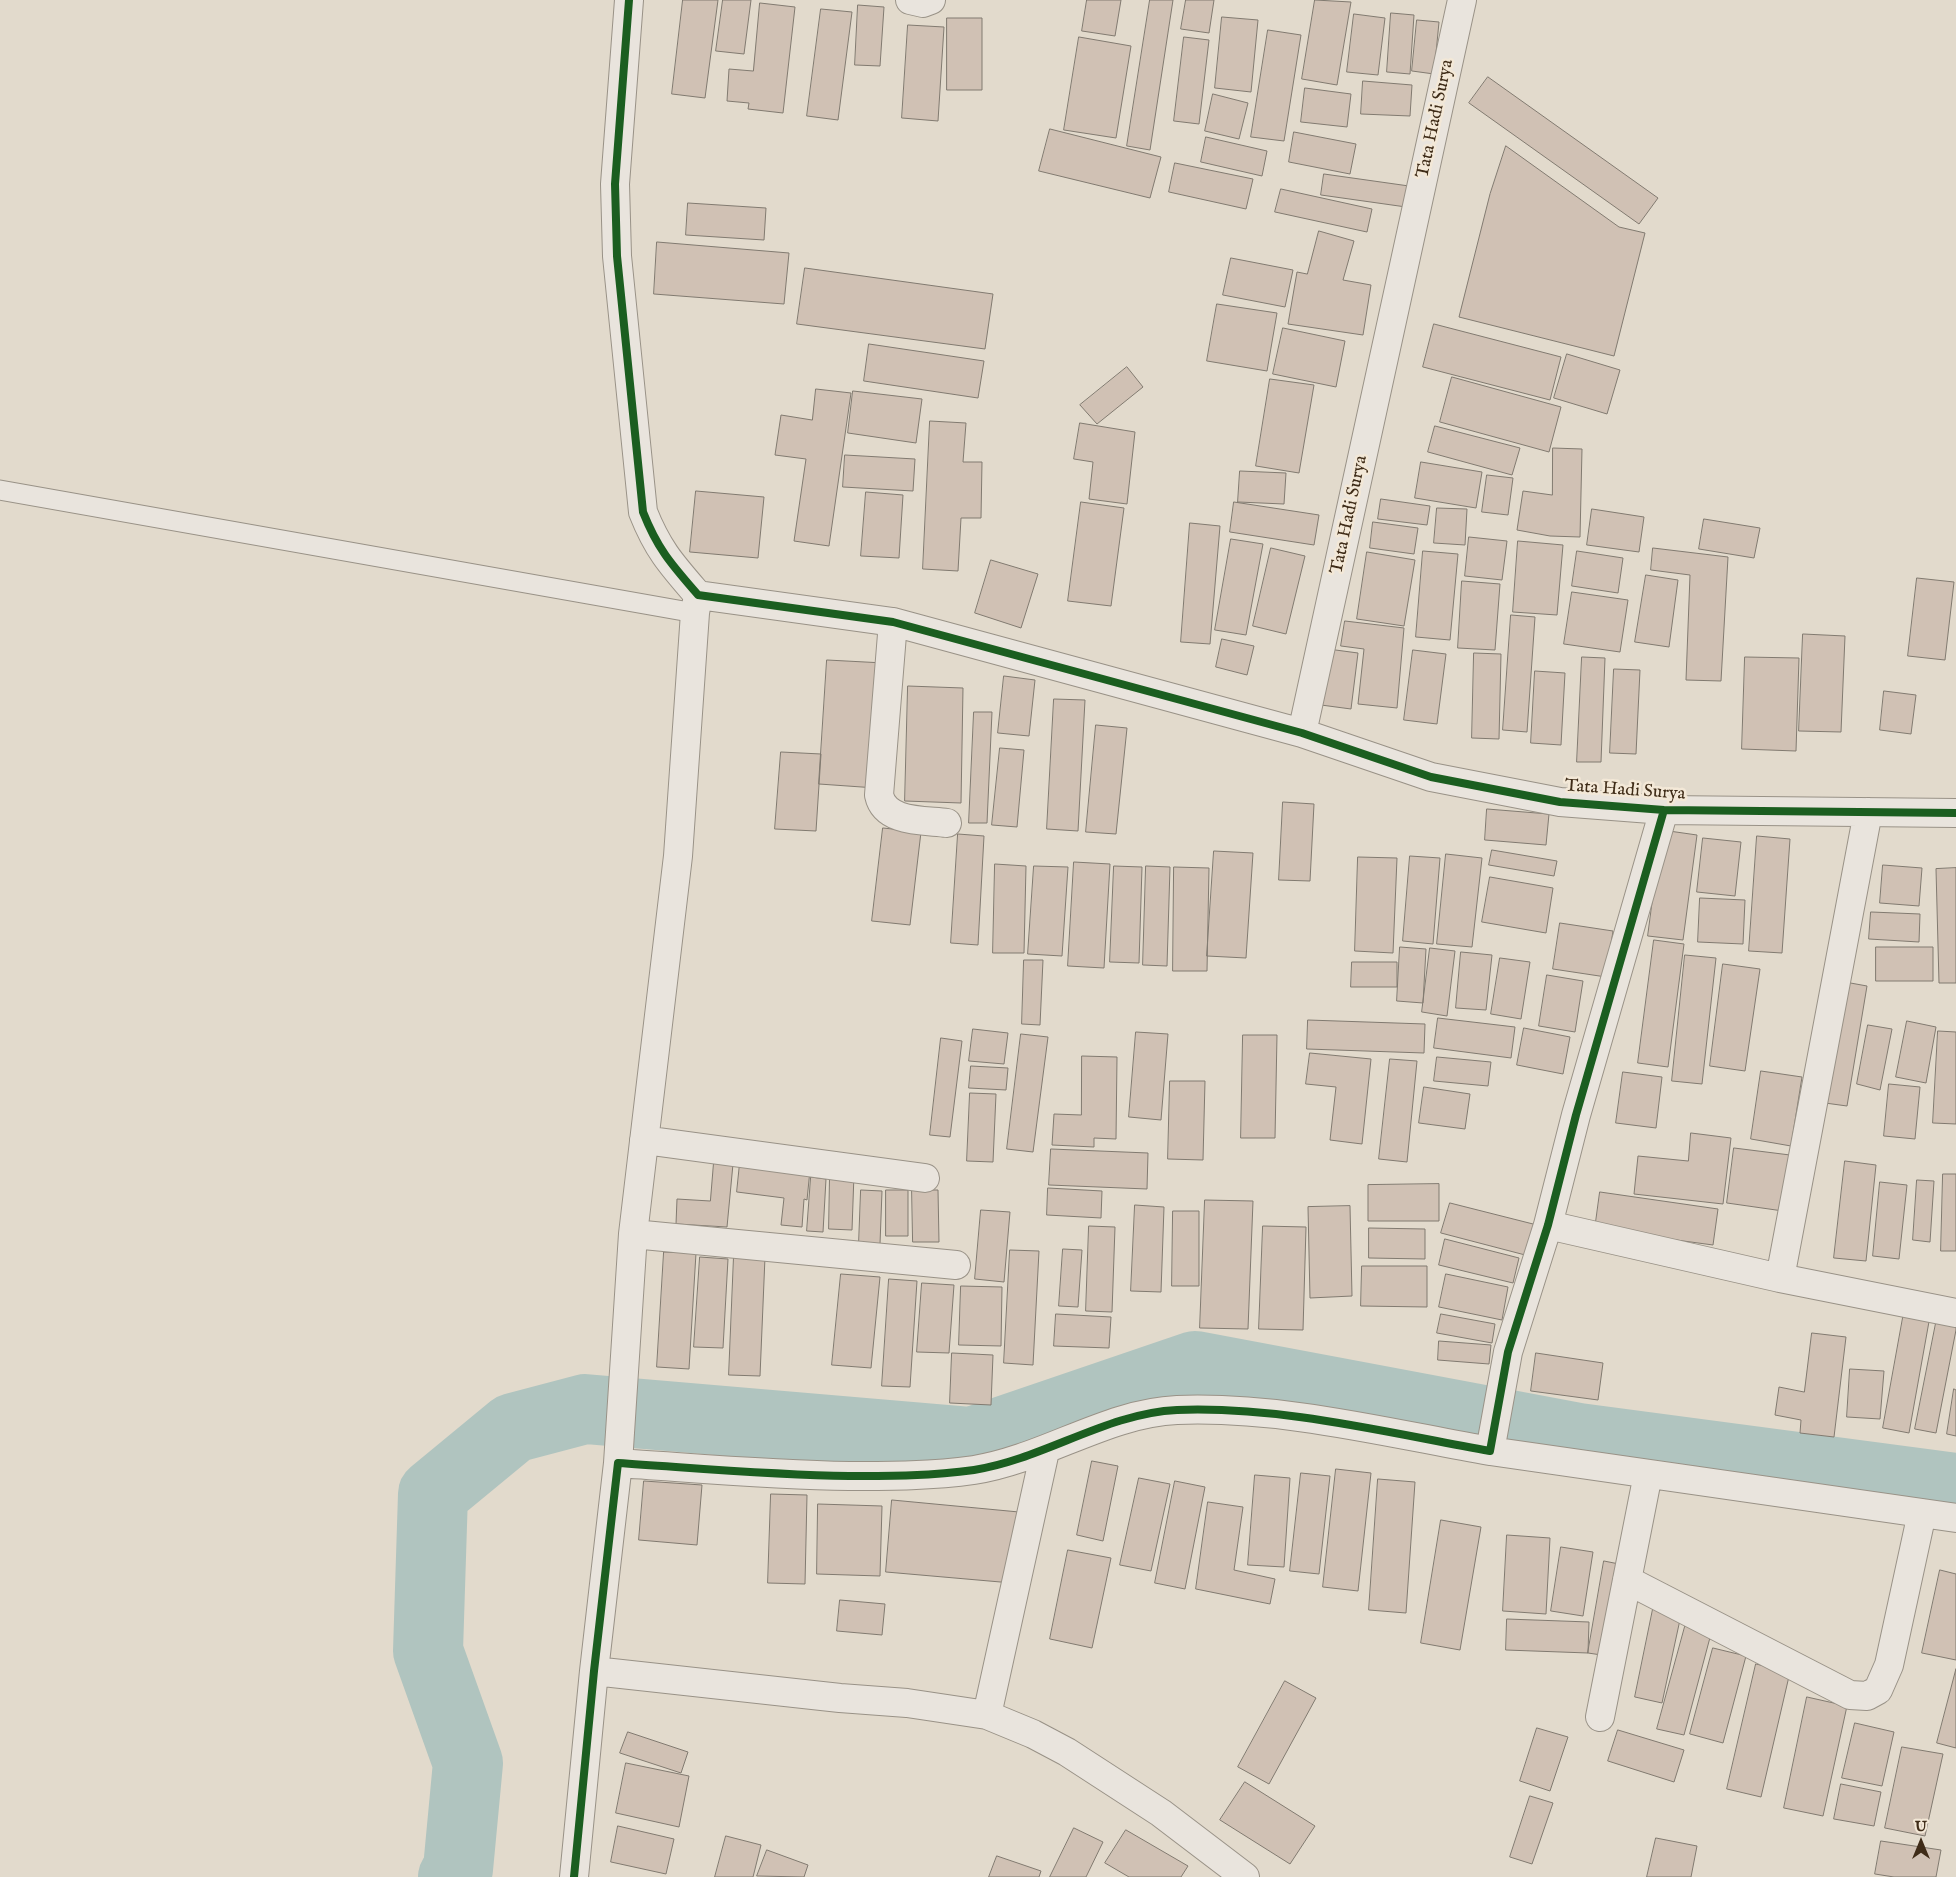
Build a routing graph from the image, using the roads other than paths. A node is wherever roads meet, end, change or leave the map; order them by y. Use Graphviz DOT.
graph roads {
  1 [pos="629,0"];
  2 [pos="910,0"];
  3 [pos="931,0"];
  4 [pos="1462,0"];
  5 [pos="0,490"];
  6 [pos="697,604"];
  7 [pos="893,622"];
  8 [pos="1302,733"];
  9 [pos="1664,810"];
  10 [pos="1868,812"];
  11 [pos="1956,813"];
  12 [pos="947,823"];
  13 [pos="644,1140"];
  14 [pos="925,1178"];
  15 [pos="1548,1225"];
  16 [pos="633,1234"];
  17 [pos="956,1265"];
  18 [pos="1780,1278"];
  19 [pos="1956,1313"];
  20 [pos="1492,1440"];
  21 [pos="1045,1451"];
  22 [pos="618,1463"];
  23 [pos="1648,1474"];
  24 [pos="1922,1513"];
  25 [pos="1956,1518"];
  26 [pos="1627,1580"];
  27 [pos="594,1671"];
  28 [pos="987,1715"];
  29 [pos="1600,1717"];
  30 [pos="574,1877"];
  31 [pos="1245,1877"];
  1 -- 6 [label="street"];
  2 -- 3 [label="street"];
  4 -- 8 [label="street, Tata Hadi Surya"];
  5 -- 6 [label="lane"];
  6 -- 7 [label="street"];
  6 -- 13 [label="street"];
  7 -- 8 [label="street"];
  7 -- 12 [label="street"];
  8 -- 9 [label="street, Tata Hadi Surya"];
  9 -- 10 [label="street, Tata Hadi Surya"];
  9 -- 15 [label="street"];
  10 -- 11 [label="street, Tata Hadi Surya"];
  10 -- 18 [label="street"];
  13 -- 14 [label="street"];
  13 -- 16 [label="street"];
  15 -- 18 [label="street"];
  15 -- 20 [label="street"];
  16 -- 17 [label="street"];
  16 -- 22 [label="street"];
  18 -- 19 [label="street"];
  20 -- 21 [label="street"];
  20 -- 23 [label="street"];
  21 -- 22 [label="street"];
  21 -- 28 [label="street"];
  22 -- 27 [label="street"];
  23 -- 24 [label="street"];
  23 -- 26 [label="street"];
  24 -- 25 [label="street"];
  24 -- 26 [label="street"];
  26 -- 29 [label="street"];
  27 -- 28 [label="street"];
  27 -- 30 [label="street"];
  28 -- 31 [label="street"];
}
